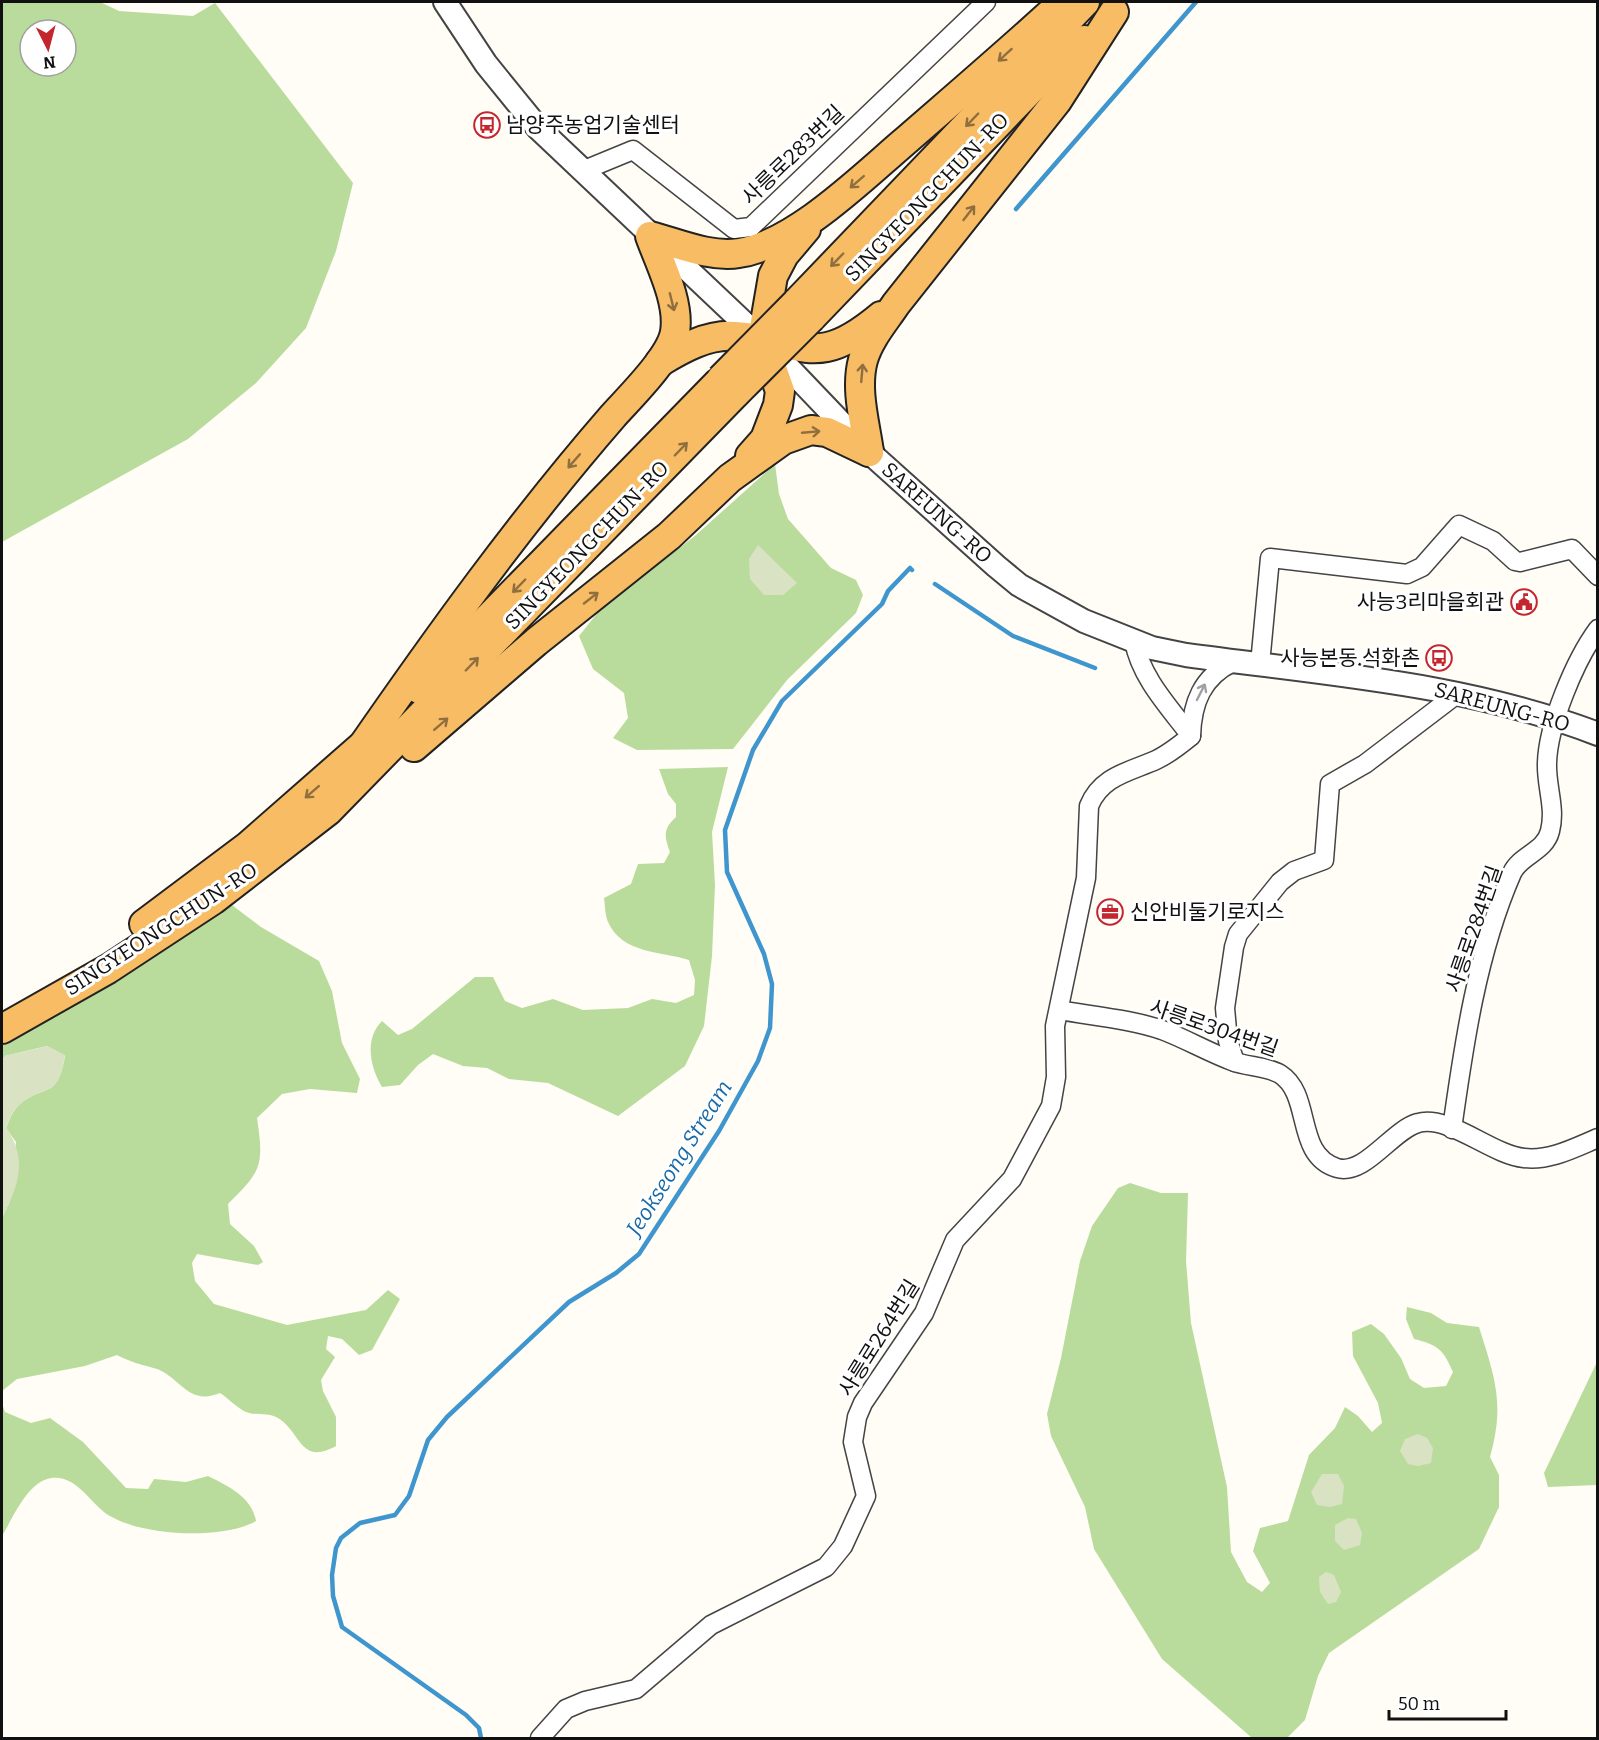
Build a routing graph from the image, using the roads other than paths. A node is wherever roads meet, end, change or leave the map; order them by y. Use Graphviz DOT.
graph roads {
  1 [pos="445,2"];
  2 [pos="986,2"];
  3 [pos="1063,2"];
  4 [pos="1085,2"];
  5 [pos="1119,7"];
  6 [pos="582,171"];
  7 [pos="818,216"];
  8 [pos="650,236"];
  9 [pos="896,304"];
  10 [pos="804,310"];
  11 [pos="762,340"];
  12 [pos="660,362"];
  13 [pos="728,386"];
  14 [pos="869,452"];
  15 [pos="730,478"];
  16 [pos="1598,576"];
  17 [pos="1598,629"];
  18 [pos="1134,641"];
  19 [pos="1233,662"];
  20 [pos="1260,664"];
  21 [pos="1456,694"];
  22 [pos="1554,720"];
  23 [pos="1598,734"];
  24 [pos="1191,736"];
  25 [pos="357,754"];
  26 [pos="328,811"];
  27 [pos="2,1007"];
  28 [pos="1059,1010"];
  29 [pos="2,1029"];
  30 [pos="1235,1062"];
  31 [pos="1452,1129"];
  32 [pos="1598,1138"];
  33 [pos="540,1738"];
  1 -- 6 [label="street, SAREUNG-RO"];
  2 -- 6 [label="street, 사릉로283번길"];
  3 -- 7 [label="highway, one-way"];
  4 -- 10 [label="highway, SINGYEONGCHUN-RO, one-way"];
  9 -- 5 [label="highway, one-way"];
  5 -- 10 [label="highway, SINGYEONGCHUN-RO"];
  6 -- 8 [label="street, SAREUNG-RO"];
  7 -- 8 [label="highway"];
  7 -- 11 [label="highway"];
  8 -- 11 [label="street, SAREUNG-RO"];
  8 -- 12 [label="highway, one-way"];
  9 -- 11 [label="highway"];
  14 -- 9 [label="highway, one-way"];
  10 -- 13 [label="highway, SINGYEONGCHUN-RO, bridge"];
  11 -- 12 [label="highway"];
  11 -- 14 [label="street, SAREUNG-RO"];
  11 -- 15 [label="highway"];
  12 -- 25 [label="highway, one-way"];
  13 -- 25 [label="highway, SINGYEONGCHUN-RO, one-way"];
  26 -- 13 [label="highway, SINGYEONGCHUN-RO, one-way"];
  15 -- 14 [label="highway, one-way"];
  14 -- 18 [label="street, SAREUNG-RO"];
  26 -- 15 [label="highway, one-way"];
  16 -- 20 [label="street"];
  17 -- 22 [label="street"];
  18 -- 19 [label="street, SAREUNG-RO"];
  18 -- 24 [label="street"];
  19 -- 20 [label="street, SAREUNG-RO"];
  24 -- 19 [label="street, one-way"];
  20 -- 21 [label="street, SAREUNG-RO"];
  21 -- 22 [label="street, SAREUNG-RO"];
  21 -- 30 [label="street"];
  22 -- 23 [label="street, SAREUNG-RO"];
  22 -- 31 [label="street, 사릉로284번길"];
  24 -- 28 [label="street, 사릉로264번길"];
  25 -- 27 [label="highway, SINGYEONGCHUN-RO, one-way"];
  26 -- 29 [label="highway, SINGYEONGCHUN-RO"];
  28 -- 30 [label="street, 사릉로304번길"];
  28 -- 33 [label="street, 사릉로264번길"];
  30 -- 31 [label="street, 사릉로304번길"];
  31 -- 32 [label="street, 사릉로304번길"];
}
